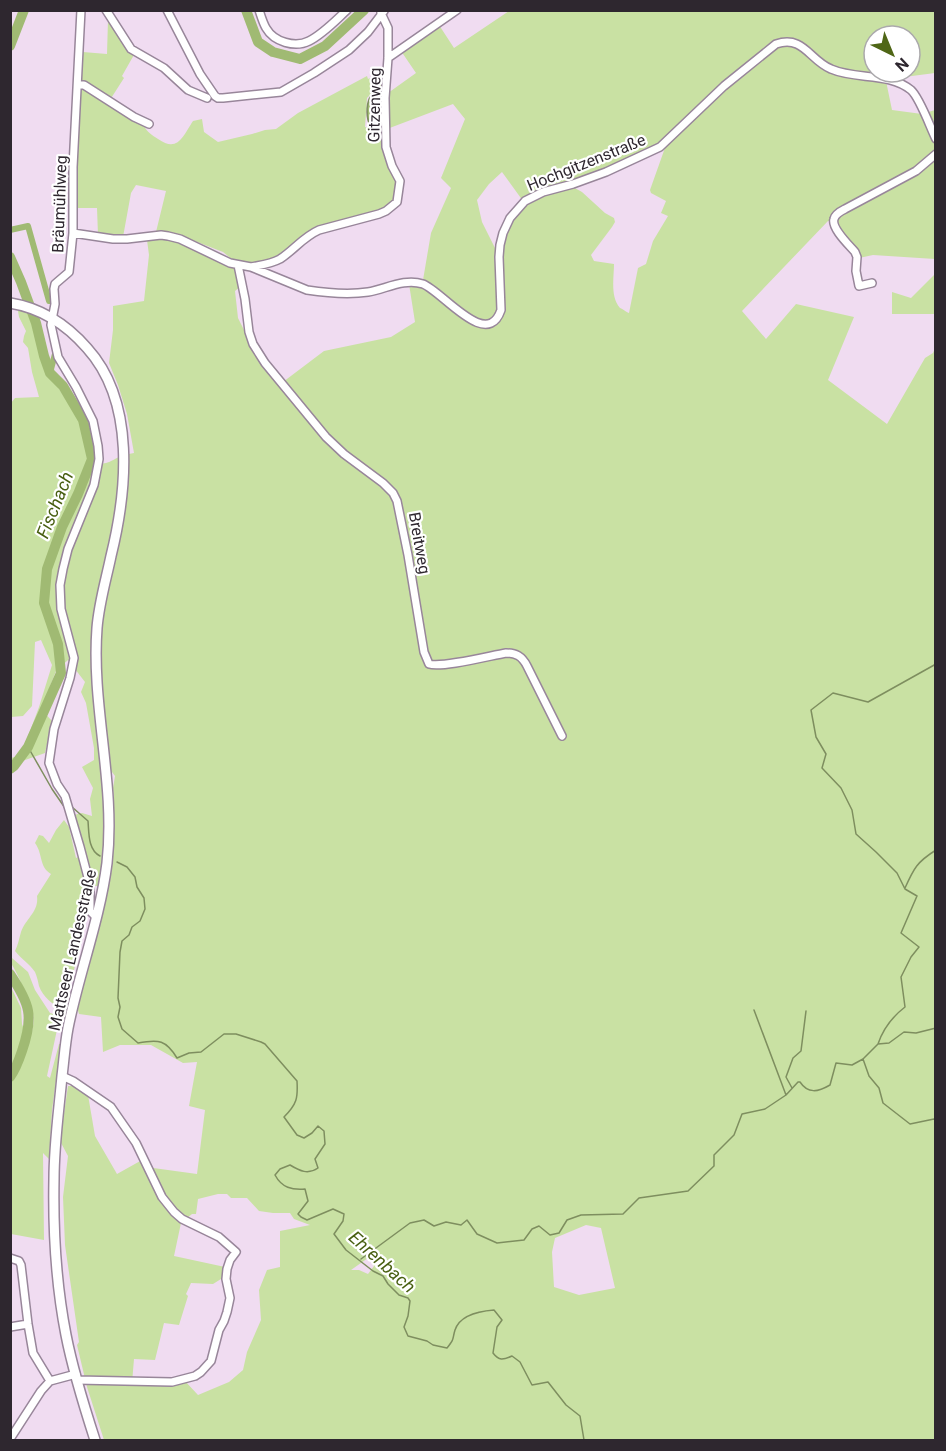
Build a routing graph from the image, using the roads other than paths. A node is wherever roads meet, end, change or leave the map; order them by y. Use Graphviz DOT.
graph roads {
  1 [pos="81,10"];
  2 [pos="106,10"];
  3 [pos="167,10"];
  4 [pos="259,10"];
  5 [pos="347,10"];
  6 [pos="457,10"];
  7 [pos="383,12"];
  8 [pos="388,58"];
  9 [pos="78,85"];
  10 [pos="207,98"];
  11 [pos="149,124"];
  12 [pos="936,139"];
  13 [pos="936,154"];
  14 [pos="73,233"];
  15 [pos="238,265"];
  16 [pos="251,267"];
  17 [pos="872,283"];
  18 [pos="15,304"];
  19 [pos="52,318"];
  20 [pos="562,736"];
  21 [pos="96,917"];
  22 [pos="63,1076"];
  23 [pos="10,1258"];
  24 [pos="28,1324"];
  25 [pos="10,1327"];
  26 [pos="76,1377"];
  27 [pos="50,1381"];
  28 [pos="10,1439"];
  29 [pos="95,1440"];
  1 -- 9 [label="street, Bräumühlweg"];
  2 -- 10 [label="street"];
  3 -- 7 [label="street"];
  4 -- 5 [label="street"];
  6 -- 8 [label="street, Gitzenweg"];
  7 -- 8 [label="street, Gitzenweg"];
  8 -- 16 [label="street, Gitzenweg"];
  9 -- 11 [label="street"];
  9 -- 14 [label="street, Bräumühlweg"];
  12 -- 16 [label="street, Hochgitzenstraße"];
  13 -- 17 [label="street"];
  14 -- 15 [label="street, Hochgitzenstraße"];
  14 -- 19 [label="street, Bräumühlweg"];
  15 -- 16 [label="street, Hochgitzenstraße"];
  15 -- 20 [label="street, Breitweg"];
  18 -- 19 [label="main road, Mattseer Landesstraße"];
  19 -- 21 [label="main road, Mattseer Landesstraße"];
  19 -- 21 [label="street, Bräumühlweg"];
  21 -- 22 [label="main road, Mattseer Landesstraße"];
  22 -- 26 [label="main road, Mattseer Landesstraße"];
  22 -- 26 [label="street"];
  23 -- 24 [label="street"];
  24 -- 25 [label="street"];
  24 -- 27 [label="street"];
  26 -- 27 [label="street"];
  26 -- 29 [label="main road, Mattseer Landesstraße"];
  27 -- 28 [label="street"];
}
